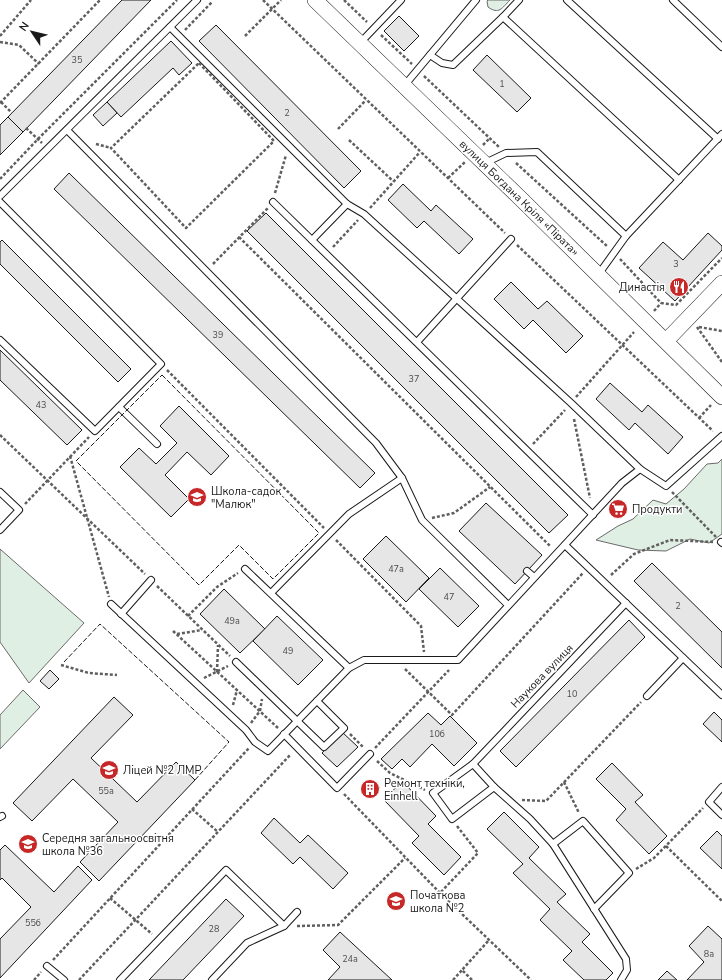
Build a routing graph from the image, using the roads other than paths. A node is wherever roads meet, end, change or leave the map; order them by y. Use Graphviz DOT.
graph roads {
  1 [pos="197,0"];
  2 [pos="315,0"];
  3 [pos="401,0"];
  4 [pos="476,0"];
  5 [pos="519,0"];
  6 [pos="567,0"];
  7 [pos="673,0"];
  8 [pos="503,17"];
  9 [pos="170,27"];
  10 [pos="360,43"];
  11 [pos="722,47"];
  12 [pos="430,55"];
  13 [pos="404,86"];
  14 [pos="67,130"];
  15 [pos="720,136"];
  16 [pos="484,163"];
  17 [pos="679,180"];
  18 [pos="0,196"];
  19 [pos="0,202"];
  20 [pos="273,202"];
  21 [pos="347,204"];
  22 [pos="626,236"];
  23 [pos="511,238"];
  24 [pos="312,240"];
  25 [pos="598,275"];
  26 [pos="722,283"];
  27 [pos="456,299"];
  28 [pos="0,340"];
  29 [pos="666,341"];
  30 [pos="417,342"];
  31 [pos="721,397"];
  32 [pos="119,407"];
  33 [pos="721,437"];
  34 [pos="157,444"];
  35 [pos="640,469"];
  36 [pos="402,478"];
  37 [pos="0,492"];
  38 [pos="593,515"];
  39 [pos="0,530"];
  40 [pos="565,545"];
  41 [pos="245,569"];
  42 [pos="527,570"];
  43 [pos="534,577"];
  44 [pos="151,580"];
  45 [pos="271,593"];
  46 [pos="626,603"];
  47 [pos="111,604"];
  48 [pos="508,606"];
  49 [pos="121,614"];
  50 [pos="683,658"];
  51 [pos="236,662"];
  52 [pos="349,668"];
  53 [pos="647,696"];
  54 [pos="722,696"];
  55 [pos="317,701"];
  56 [pos="297,722"];
  57 [pos="284,734"];
  58 [pos="370,754"];
  59 [pos="473,764"];
  60 [pos="494,786"];
  61 [pos="722,787"];
  62 [pos="722,815"];
  63 [pos="553,844"];
  64 [pos="594,908"];
  65 [pos="298,912"];
  66 [pos="284,926"];
  67 [pos="47,966"];
  68 [pos="64,980"];
  69 [pos="120,980"];
  70 [pos="212,980"];
  71 [pos="620,980"];
  1 -- 9 [label="lane"];
  2 -- 10 [label="street, вулиця Богдана Кріля «Пірата»"];
  3 -- 10 [label="lane"];
  4 -- 12 [label="lane"];
  5 -- 8 [label="lane"];
  6 -- 15 [label="lane"];
  7 -- 11 [label="lane"];
  8 -- 12 [label="lane"];
  8 -- 17 [label="lane"];
  9 -- 14 [label="lane"];
  9 -- 21 [label="lane"];
  10 -- 13 [label="street, вулиця Богдана Кріля «Пірата»"];
  12 -- 13 [label="lane"];
  13 -- 16 [label="street, вулиця Богдана Кріля «Пірата»"];
  14 -- 18 [label="lane"];
  14 -- 36 [label="lane"];
  15 -- 17 [label="lane"];
  16 -- 22 [label="lane"];
  16 -- 25 [label="street, вулиця Богдана Кріля «Пірата»"];
  17 -- 22 [label="lane"];
  19 -- 32 [label="lane"];
  20 -- 24 [label="lane"];
  21 -- 24 [label="lane"];
  21 -- 27 [label="lane"];
  22 -- 25 [label="lane"];
  23 -- 27 [label="lane"];
  24 -- 30 [label="lane"];
  25 -- 29 [label="street, вулиця Богдана Кріля «Пірата»"];
  26 -- 29 [label="street"];
  27 -- 30 [label="lane"];
  27 -- 35 [label="lane"];
  28 -- 32 [label="lane"];
  29 -- 31 [label="street, вулиця Богдана Кріля «Пірата»"];
  30 -- 38 [label="lane"];
  32 -- 34 [label="lane"];
  33 -- 35 [label="lane"];
  35 -- 38 [label="lane"];
  36 -- 45 [label="lane"];
  36 -- 48 [label="lane"];
  37 -- 39 [label="lane"];
  38 -- 40 [label="lane"];
  40 -- 43 [label="lane"];
  40 -- 46 [label="lane"];
  41 -- 45 [label="lane"];
  42 -- 43 [label="lane"];
  43 -- 48 [label="lane"];
  44 -- 49 [label="lane"];
  45 -- 52 [label="lane"];
  46 -- 50 [label="lane"];
  46 -- 59 [label="lane, Наукова вулиця"];
  47 -- 49 [label="lane"];
  48 -- 52 [label="lane"];
  49 -- 57 [label="lane"];
  50 -- 53 [label="lane"];
  50 -- 54 [label="lane"];
  51 -- 56 [label="lane"];
  52 -- 55 [label="lane"];
  55 -- 56 [label="lane"];
  55 -- 56 [label="lane"];
  56 -- 57 [label="lane"];
  57 -- 58 [label="lane"];
  59 -- 60 [label="lane"];
  59 -- 60 [label="lane, Наукова вулиця"];
  60 -- 63 [label="lane"];
  61 -- 62 [label="lane"];
  63 -- 64 [label="lane"];
  63 -- 64 [label="lane"];
  64 -- 71 [label="lane"];
  65 -- 66 [label="lane"];
  66 -- 69 [label="lane"];
  66 -- 70 [label="lane"];
  67 -- 68 [label="lane"];
}
